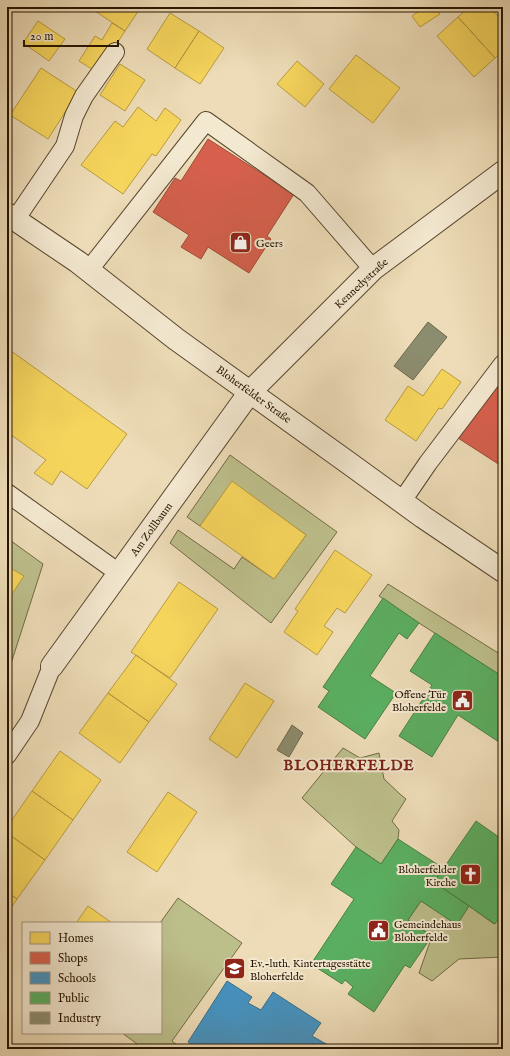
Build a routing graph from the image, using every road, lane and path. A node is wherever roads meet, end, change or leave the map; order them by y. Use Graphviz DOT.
graph roads {
  1 [pos="115,52"];
  2 [pos="503,172"];
  3 [pos="11,217"];
  4 [pos="373,269"];
  5 [pos="88,270"];
  6 [pos="503,364"];
  7 [pos="250,392"];
  8 [pos="7,493"];
  9 [pos="402,501"];
  10 [pos="503,571"];
  11 [pos="119,573"];
  12 [pos="52,666"];
  13 [pos="7,755"];
  1 -- 3 [label="lane"];
  2 -- 4 [label="street, Kennedystraße"];
  3 -- 5 [label="street, Bloherfelder Straße"];
  4 -- 5 [label="lane"];
  4 -- 7 [label="street, Kennedystraße"];
  5 -- 7 [label="street, Bloherfelder Straße"];
  6 -- 9 [label="lane"];
  7 -- 9 [label="street, Bloherfelder Straße"];
  7 -- 11 [label="street, Am Zollbaum"];
  8 -- 11 [label="lane"];
  9 -- 10 [label="street, Bloherfelder Straße"];
  11 -- 12 [label="street, Am Zollbaum"];
  12 -- 13 [label="lane"];
}
